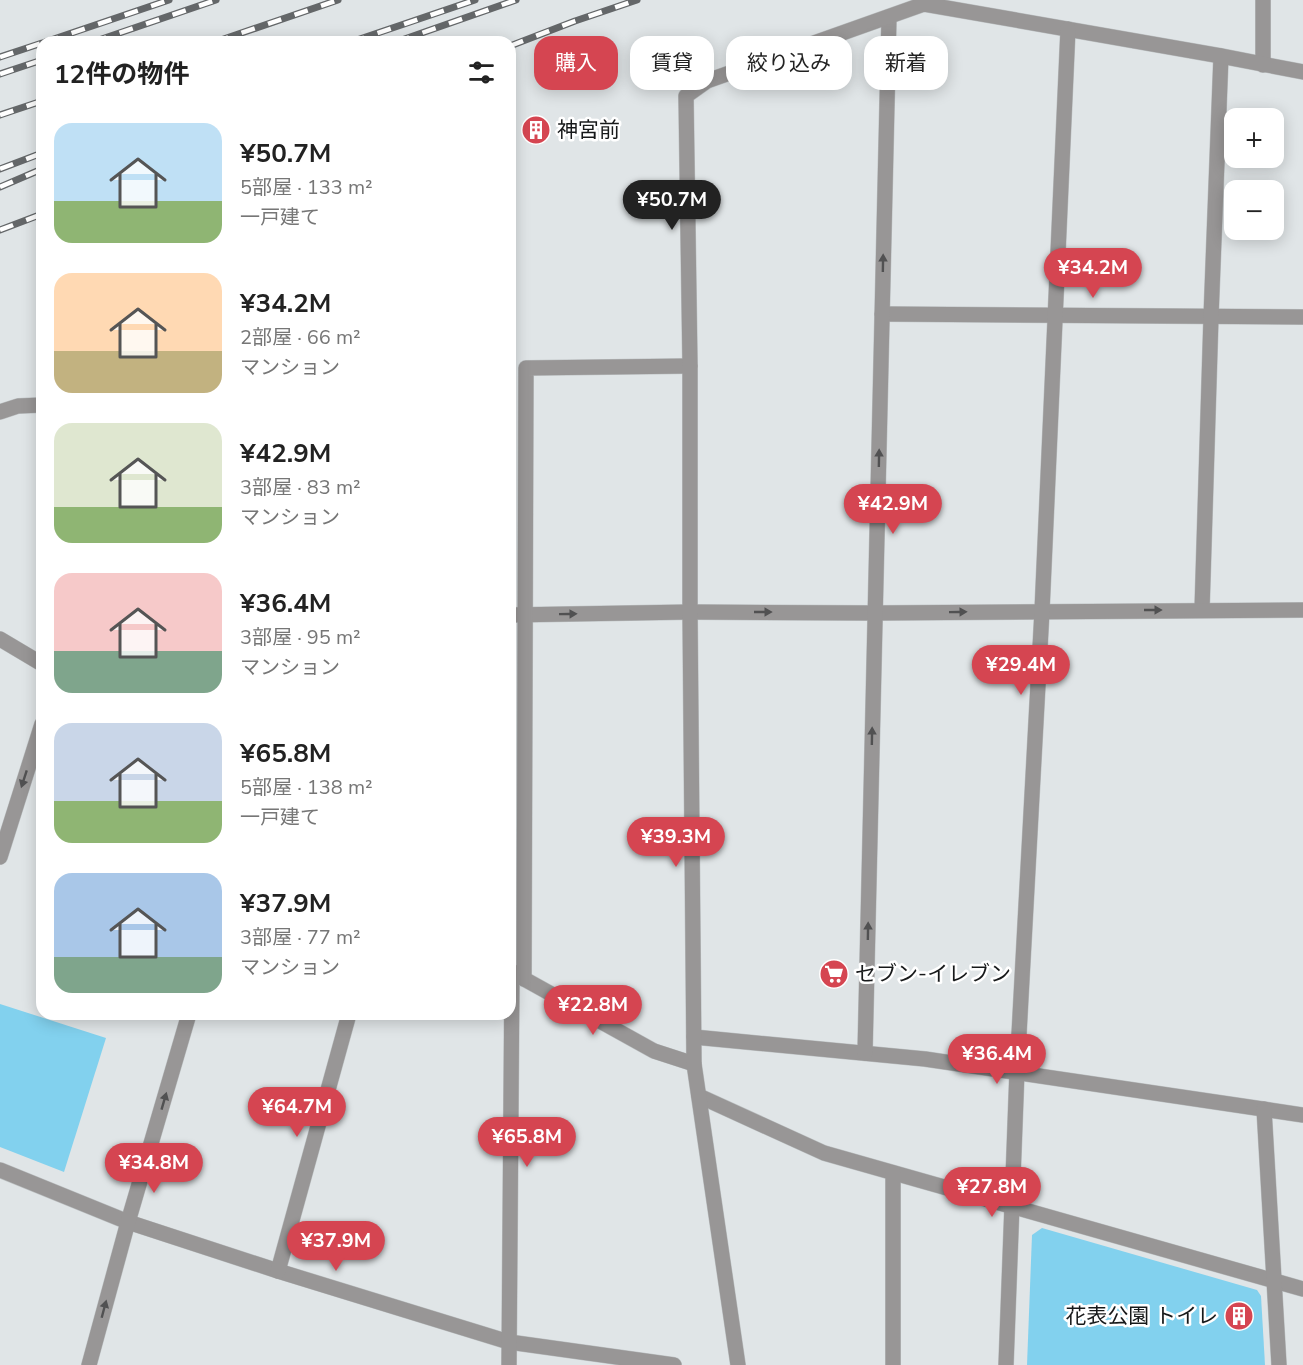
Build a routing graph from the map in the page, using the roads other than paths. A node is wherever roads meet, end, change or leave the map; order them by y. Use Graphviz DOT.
graph roads {
  1 [pos="1263,0"];
  2 [pos="889,17"];
  3 [pos="1068,29"];
  4 [pos="1221,56"];
  5 [pos="1263,64"];
  6 [pos="1303,72"];
  7 [pos="882,314"];
  8 [pos="1055,316"];
  9 [pos="1211,317"];
  10 [pos="1303,318"];
  11 [pos="690,366"];
  12 [pos="36,405"];
  13 [pos="0,412"];
  14 [pos="1202,610"];
  15 [pos="1303,610"];
  16 [pos="1042,611"];
  17 [pos="690,612"];
  18 [pos="875,613"];
  19 [pos="517,615"];
  20 [pos="0,639"];
  21 [pos="36,660"];
  22 [pos="36,743"];
  23 [pos="516,794"];
  24 [pos="0,857"];
  25 [pos="516,974"];
  26 [pos="187,1020"];
  27 [pos="347,1020"];
  28 [pos="514,1020"];
  29 [pos="694,1037"];
  30 [pos="865,1053"];
  31 [pos="694,1064"];
  32 [pos="1017,1071"];
  33 [pos="699,1096"];
  34 [pos="1264,1109"];
  35 [pos="1303,1115"];
  36 [pos="0,1170"];
  37 [pos="893,1173"];
  38 [pos="1012,1207"];
  39 [pos="128,1222"];
  40 [pos="278,1271"];
  41 [pos="1274,1281"];
  42 [pos="1303,1289"];
  43 [pos="509,1342"];
  44 [pos="88,1365"];
  45 [pos="509,1365"];
  46 [pos="674,1365"];
  47 [pos="738,1365"];
  48 [pos="893,1365"];
  49 [pos="1006,1365"];
  50 [pos="1279,1365"];
  1 -- 5 [label="street"];
  2 -- 3 [label="street"];
  7 -- 2 [label="street, one-way"];
  2 -- 11 [label="street"];
  3 -- 4 [label="street"];
  3 -- 8 [label="street"];
  4 -- 5 [label="street"];
  4 -- 9 [label="street"];
  5 -- 6 [label="street"];
  7 -- 8 [label="street"];
  18 -- 7 [label="street, one-way"];
  8 -- 9 [label="street"];
  8 -- 16 [label="street"];
  9 -- 10 [label="street"];
  9 -- 14 [label="street"];
  11 -- 17 [label="street"];
  11 -- 19 [label="street"];
  12 -- 13 [label="street"];
  14 -- 15 [label="street"];
  16 -- 14 [label="street, one-way"];
  18 -- 16 [label="street, one-way"];
  16 -- 32 [label="street"];
  17 -- 18 [label="street, one-way"];
  19 -- 17 [label="street, one-way"];
  17 -- 29 [label="street"];
  30 -- 18 [label="street, one-way"];
  19 -- 23 [label="street"];
  20 -- 21 [label="street"];
  22 -- 24 [label="street, one-way"];
  25 -- 31 [label="street"];
  39 -- 26 [label="street, one-way"];
  27 -- 40 [label="street"];
  28 -- 43 [label="street"];
  29 -- 30 [label="street"];
  29 -- 31 [label="street"];
  30 -- 32 [label="street"];
  31 -- 33 [label="street"];
  32 -- 34 [label="street"];
  32 -- 38 [label="street"];
  33 -- 37 [label="street"];
  33 -- 47 [label="street"];
  34 -- 35 [label="street"];
  34 -- 41 [label="street"];
  36 -- 39 [label="street"];
  37 -- 38 [label="street"];
  37 -- 48 [label="street"];
  38 -- 41 [label="street"];
  38 -- 49 [label="street"];
  39 -- 40 [label="street"];
  44 -- 39 [label="street, one-way"];
  40 -- 43 [label="street"];
  41 -- 42 [label="street"];
  41 -- 50 [label="street"];
  43 -- 45 [label="street"];
  43 -- 46 [label="street"];
}
